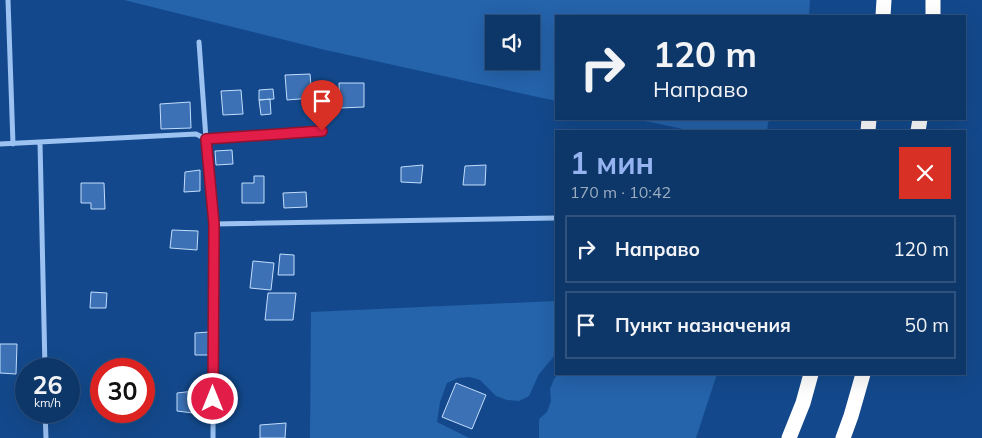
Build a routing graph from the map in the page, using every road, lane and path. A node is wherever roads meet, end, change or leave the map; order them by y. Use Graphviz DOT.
graph roads {
  1 [pos="8,0"];
  2 [pos="884,0"];
  3 [pos="934,0"];
  4 [pos="883,15"];
  5 [pos="932,15"];
  6 [pos="199,42"];
  7 [pos="322,131"];
  8 [pos="206,139"];
  9 [pos="40,142"];
  10 [pos="0,144"];
  11 [pos="13,144"];
  12 [pos="555,218"];
  13 [pos="214,224"];
  14 [pos="44,358"];
  15 [pos="811,375"];
  16 [pos="863,375"];
  17 [pos="46,423"];
  18 [pos="46,438"];
  19 [pos="213,438"];
  20 [pos="789,438"];
  21 [pos="842,438"];
  1 -- 11 [label="street"];
  2 -- 4 [label="highway"];
  3 -- 5 [label="highway"];
  6 -- 8 [label="street"];
  7 -- 8 [label="lane"];
  8 -- 9 [label="street"];
  8 -- 13 [label="street"];
  9 -- 11 [label="street"];
  9 -- 14 [label="street"];
  10 -- 11 [label="street"];
  12 -- 13 [label="street"];
  13 -- 19 [label="street"];
  15 -- 20 [label="highway"];
  16 -- 21 [label="highway"];
  17 -- 18 [label="street"];
}
